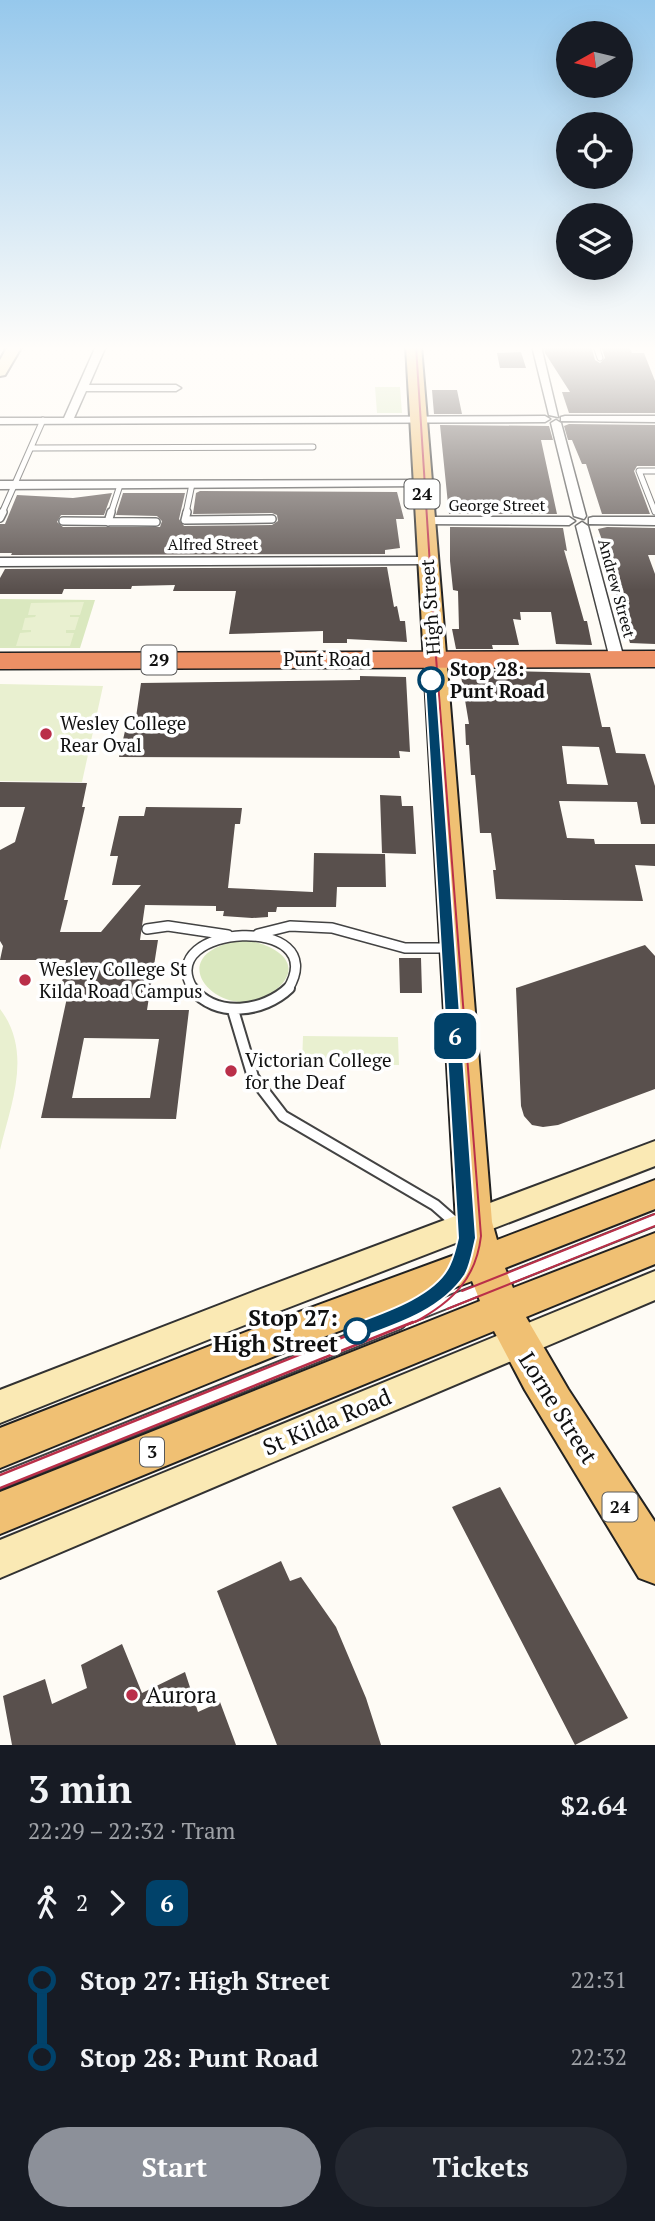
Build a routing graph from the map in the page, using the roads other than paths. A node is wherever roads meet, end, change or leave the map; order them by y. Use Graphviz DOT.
graph roads {
  1 [pos="41,427"];
  2 [pos="418,427"];
  3 [pos="557,427"];
  4 [pos="313,447"];
  5 [pos="33,448"];
  6 [pos="655,471"];
  7 [pos="421,483"];
  8 [pos="192,484"];
  9 [pos="0,485"];
  10 [pos="14,485"];
  11 [pos="120,485"];
  12 [pos="655,512"];
  13 [pos="0,518"];
  14 [pos="272,519"];
  15 [pos="63,521"];
  16 [pos="424,521"];
  17 [pos="581,521"];
  18 [pos="655,521"];
  19 [pos="108,522"];
  20 [pos="156,522"];
  21 [pos="426,561"];
  22 [pos="0,562"];
  23 [pos="433,659"];
  24 [pos="617,659"];
  25 [pos="655,659"];
  26 [pos="0,661"];
  27 [pos="147,929"];
  28 [pos="253,934"];
  29 [pos="230,936"];
  30 [pos="454,948"];
  31 [pos="233,1010"];
  32 [pos="655,1153"];
  33 [pos="655,1194"];
  34 [pos="655,1220"];
  35 [pos="467,1225"];
  36 [pos="655,1248"];
  37 [pos="655,1285"];
  38 [pos="498,1300"];
  39 [pos="0,1407"];
  40 [pos="0,1448"];
  41 [pos="0,1481"];
  42 [pos="0,1513"];
  43 [pos="0,1559"];
  44 [pos="655,1562"];
  1 -- 5 [label="lane"];
  2 -- 7 [label="main road, High Street / 24"];
  3 -- 17 [label="street, Andrew Street"];
  4 -- 5 [label="lane"];
  5 -- 10 [label="lane"];
  6 -- 12 [label="lane"];
  7 -- 8 [label="street"];
  7 -- 16 [label="main road, High Street / 24"];
  8 -- 11 [label="street"];
  8 -- 14 [label="lane"];
  9 -- 10 [label="street"];
  10 -- 11 [label="street"];
  10 -- 13 [label="lane"];
  11 -- 19 [label="lane"];
  15 -- 19 [label="lane"];
  16 -- 17 [label="street, George Street"];
  16 -- 21 [label="main road, High Street / 24"];
  17 -- 18 [label="street, George Street"];
  17 -- 24 [label="street, Andrew Street"];
  19 -- 20 [label="lane"];
  21 -- 22 [label="street, Alfred Street"];
  21 -- 23 [label="main road, High Street / 24"];
  23 -- 24 [label="highway, Punt Road / 29"];
  23 -- 26 [label="highway, Punt Road / 29"];
  23 -- 30 [label="main road, High Street / 24"];
  24 -- 25 [label="highway, Punt Road / 29"];
  27 -- 29 [label="lane"];
  28 -- 29 [label="lane"];
  28 -- 30 [label="lane"];
  28 -- 31 [label="lane"];
  29 -- 31 [label="lane"];
  30 -- 35 [label="main road, High Street / 24"];
  31 -- 35 [label="lane"];
  32 -- 35 [label="main road"];
  33 -- 38 [label="main road, St Kilda Road / 3"];
  34 -- 38 [label="lane"];
  35 -- 38 [label="main road, High Street / 24"];
  35 -- 39 [label="main road"];
  36 -- 38 [label="main road, St Kilda Road / 3"];
  37 -- 38 [label="main road, St Kilda Road"];
  38 -- 40 [label="main road, St Kilda Road / 3"];
  38 -- 41 [label="lane"];
  38 -- 42 [label="main road, St Kilda Road / 3"];
  38 -- 43 [label="main road, St Kilda Road"];
  38 -- 44 [label="main road, Lorne Street / 24"];
}
